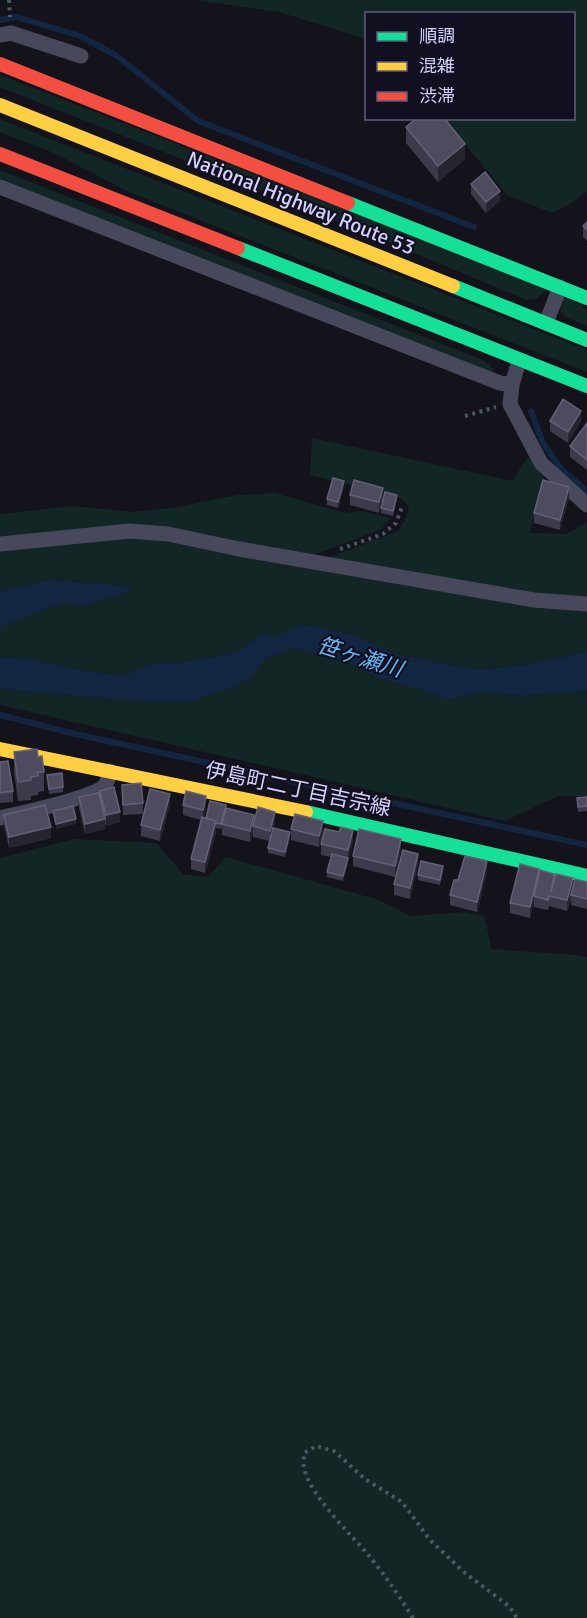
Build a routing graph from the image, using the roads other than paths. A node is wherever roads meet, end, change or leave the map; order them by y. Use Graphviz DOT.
graph roads {
  1 [pos="0,35"];
  2 [pos="81,56"];
  3 [pos="0,64"];
  4 [pos="0,105"];
  5 [pos="0,154"];
  6 [pos="0,187"];
  7 [pos="560,287"];
  8 [pos="587,298"];
  9 [pos="546,324"];
  10 [pos="587,340"];
  11 [pos="519,360"];
  12 [pos="512,385"];
  13 [pos="587,386"];
  14 [pos="587,505"];
  15 [pos="0,544"];
  16 [pos="587,604"];
  17 [pos="0,749"];
  18 [pos="110,771"];
  19 [pos="0,818"];
  20 [pos="587,876"];
  1 -- 2 [label="street"];
  3 -- 7 [label="main road"];
  4 -- 9 [label="main road, National Highway Route 53"];
  5 -- 11 [label="main road"];
  6 -- 12 [label="street"];
  7 -- 8 [label="main road"];
  7 -- 9 [label="street"];
  9 -- 10 [label="main road, National Highway Route 53"];
  11 -- 12 [label="street"];
  11 -- 13 [label="main road"];
  12 -- 14 [label="street"];
  15 -- 16 [label="street"];
  17 -- 18 [label="main road, 伊島町二丁目吉宗線"];
  18 -- 19 [label="street"];
  18 -- 20 [label="main road, 伊島町二丁目吉宗線"];
}
